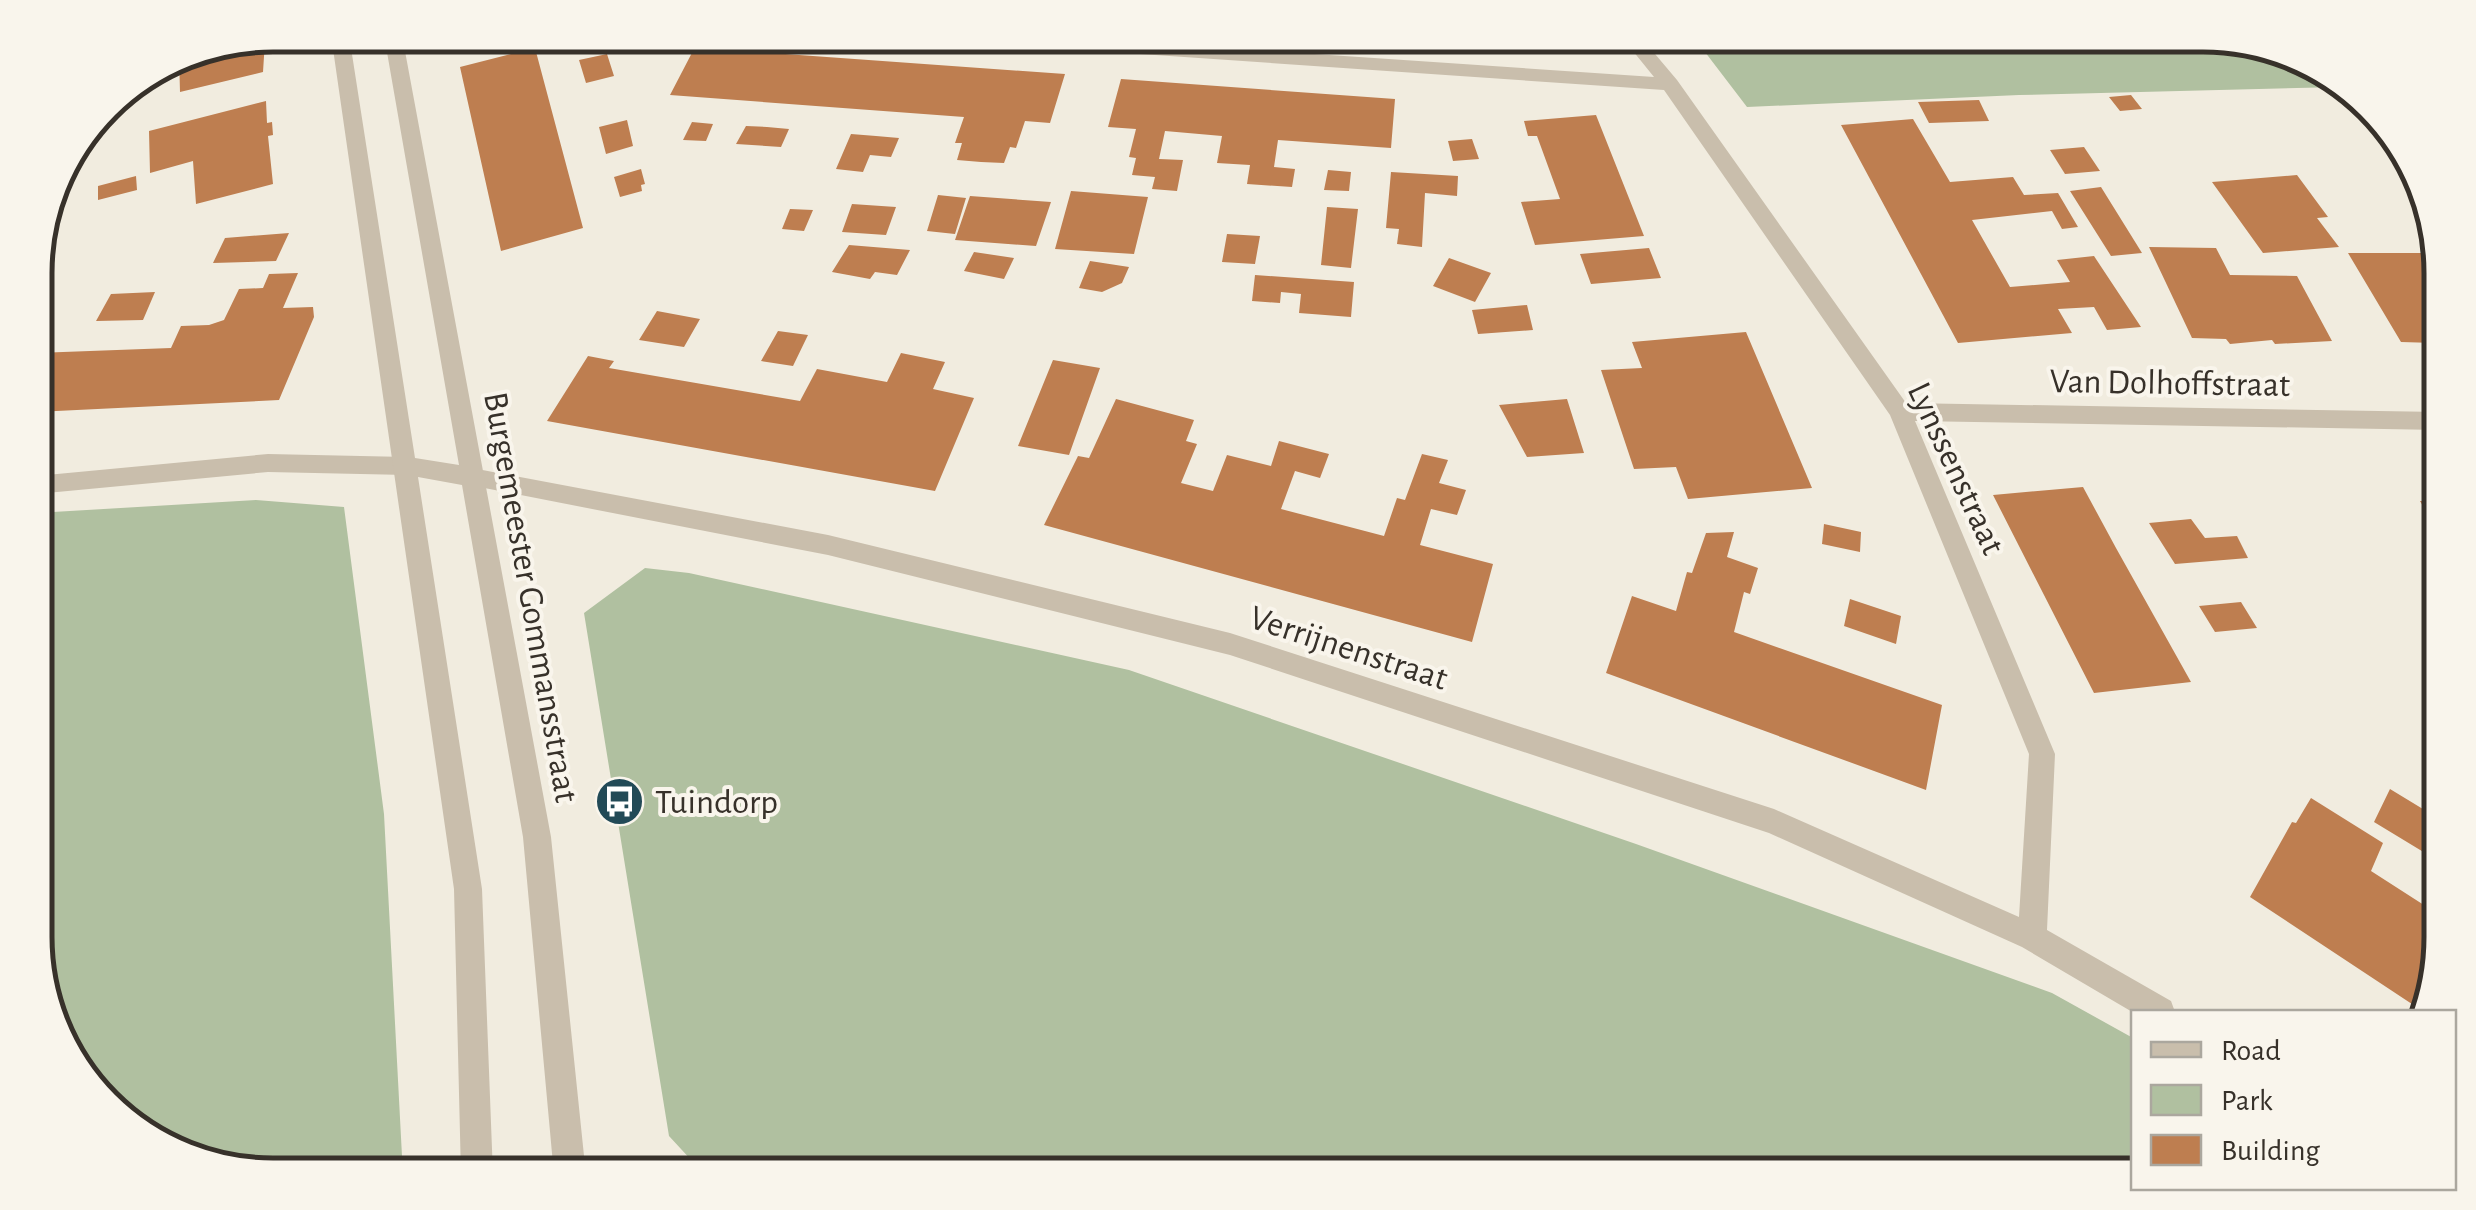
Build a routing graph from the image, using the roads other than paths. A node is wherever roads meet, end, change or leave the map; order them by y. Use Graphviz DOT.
graph roads {
  1 [pos="1643,52"];
  2 [pos="343,53"];
  3 [pos="396,53"];
  4 [pos="1207,53"];
  5 [pos="1670,84"];
  6 [pos="1900,412"];
  7 [pos="2424,421"];
  8 [pos="407,466"];
  9 [pos="472,476"];
  10 [pos="53,483"];
  11 [pos="2032,937"];
  12 [pos="2157,1010"];
  13 [pos="476,1158"];
  14 [pos="568,1158"];
  1 -- 5 [label="street, Lynssenstraat"];
  2 -- 8 [label="street"];
  3 -- 9 [label="street, Burgemeester Gommansstraat"];
  4 -- 5 [label="street"];
  5 -- 6 [label="street, Lynssenstraat"];
  6 -- 7 [label="street, Van Dolhoffstraat"];
  6 -- 11 [label="street, Lynssenstraat"];
  8 -- 9 [label="street, Verrijnenstraat"];
  8 -- 10 [label="street, Verrijnenstraat"];
  8 -- 13 [label="street"];
  9 -- 11 [label="street, Verrijnenstraat"];
  9 -- 14 [label="street, Burgemeester Gommansstraat"];
  11 -- 12 [label="street, Verrijnenstraat"];
}
